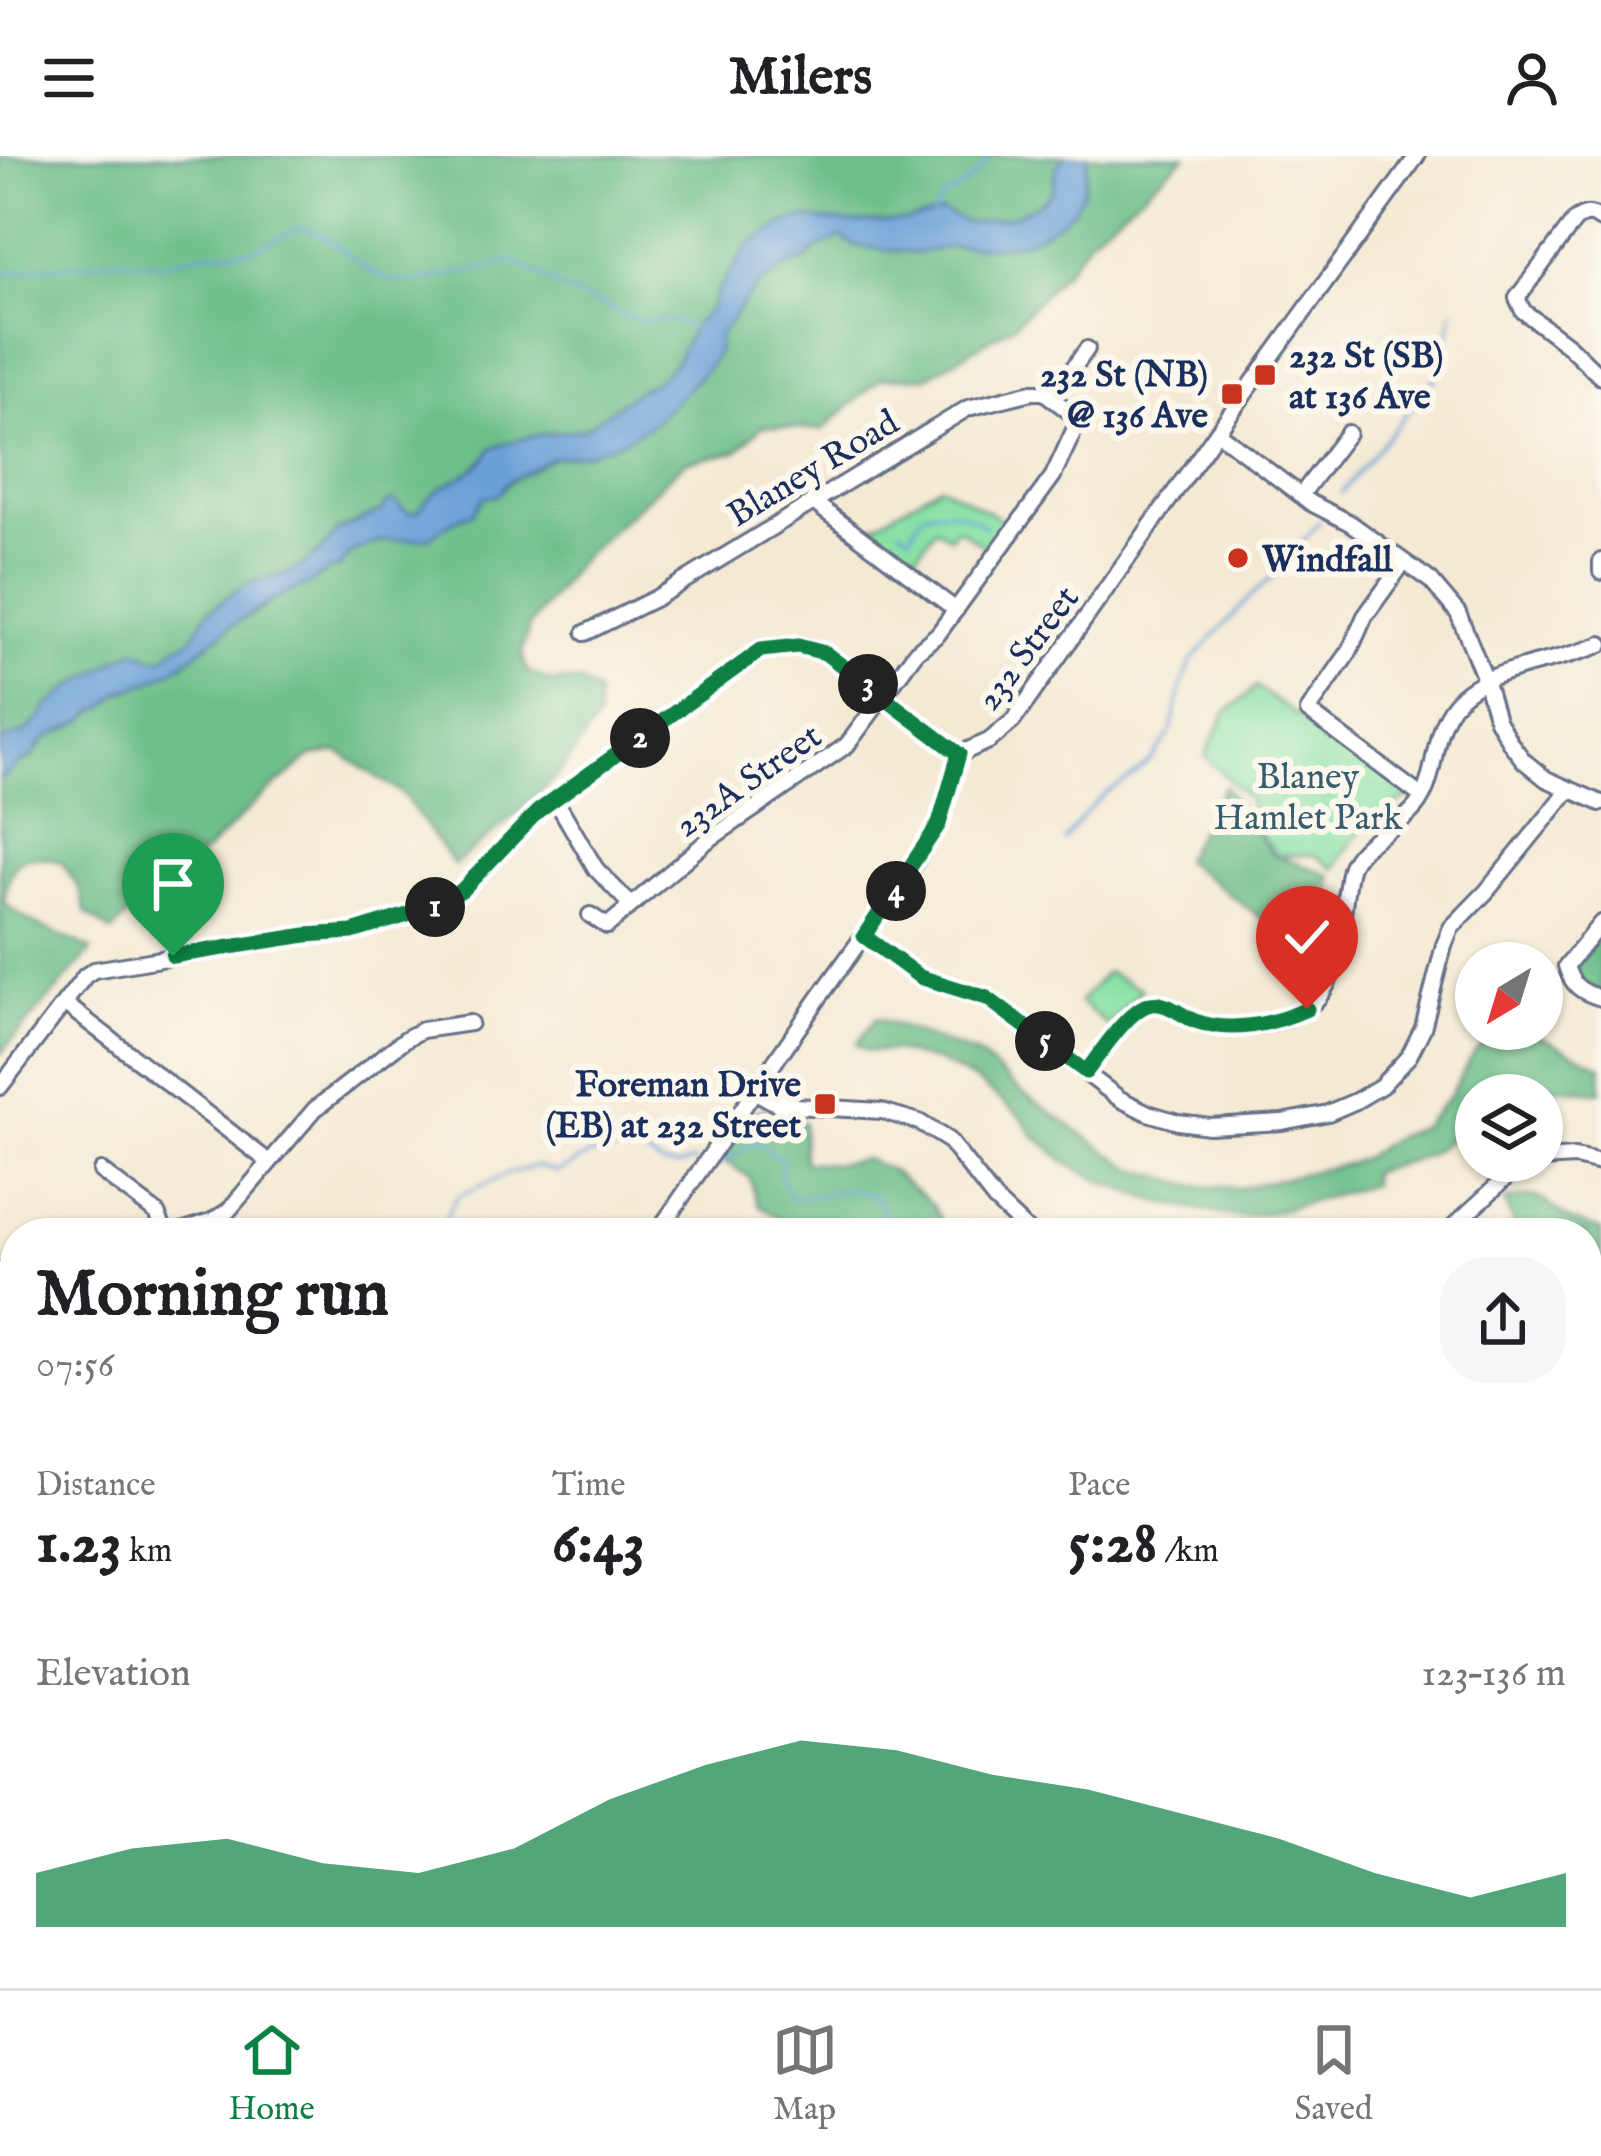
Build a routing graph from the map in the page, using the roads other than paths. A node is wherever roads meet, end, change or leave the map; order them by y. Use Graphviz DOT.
graph roads {
  1 [pos="1417,156"];
  2 [pos="1601,220"];
  3 [pos="1087,349"];
  4 [pos="1601,377"];
  5 [pos="1052,398"];
  6 [pos="1217,432"];
  7 [pos="1348,433"];
  8 [pos="1301,495"];
  9 [pos="812,501"];
  10 [pos="1601,561"];
  11 [pos="1404,562"];
  12 [pos="1601,572"];
  13 [pos="956,610"];
  14 [pos="585,633"];
  15 [pos="1601,644"];
  16 [pos="1485,679"];
  17 [pos="884,695"];
  18 [pos="959,754"];
  19 [pos="1569,790"];
  20 [pos="1421,796"];
  21 [pos="555,799"];
  22 [pos="1601,803"];
  23 [pos="630,904"];
  24 [pos="590,915"];
  25 [pos="1601,922"];
  26 [pos="864,936"];
  27 [pos="1601,998"];
  28 [pos="64,1003"];
  29 [pos="470,1023"];
  30 [pos="1086,1072"];
  31 [pos="757,1086"];
  32 [pos="0,1087"];
  33 [pos="1563,1158"];
  34 [pos="269,1162"];
  35 [pos="1601,1163"];
  36 [pos="101,1171"];
  37 [pos="1501,1182"];
  38 [pos="160,1218"];
  39 [pos="217,1218"];
  40 [pos="667,1218"];
  41 [pos="1014,1218"];
  42 [pos="1462,1218"];
  1 -- 6 [label="street, 232 Street"];
  2 -- 4 [label="street"];
  3 -- 5 [label="street"];
  5 -- 9 [label="street, Blaney Road"];
  5 -- 13 [label="street, 232A Street"];
  6 -- 8 [label="street"];
  6 -- 18 [label="street, 232 Street"];
  7 -- 8 [label="street"];
  8 -- 11 [label="street"];
  9 -- 13 [label="street"];
  9 -- 14 [label="street, Blaney Road"];
  10 -- 12 [label="street"];
  11 -- 16 [label="street"];
  11 -- 20 [label="street"];
  13 -- 17 [label="street, 232A Street"];
  15 -- 16 [label="street"];
  16 -- 19 [label="street"];
  16 -- 20 [label="street"];
  17 -- 18 [label="street"];
  17 -- 21 [label="street"];
  17 -- 23 [label="street, 232A Street"];
  18 -- 26 [label="street, 232 Street"];
  19 -- 22 [label="street"];
  19 -- 30 [label="street"];
  20 -- 30 [label="street"];
  21 -- 23 [label="street"];
  21 -- 28 [label="street"];
  23 -- 24 [label="street, 232A Street"];
  25 -- 27 [label="street"];
  26 -- 30 [label="street"];
  26 -- 31 [label="street, 232 Street"];
  28 -- 32 [label="street"];
  28 -- 34 [label="street"];
  29 -- 34 [label="street"];
  31 -- 40 [label="street, 232 Street"];
  31 -- 41 [label="street"];
  33 -- 35 [label="street"];
  34 -- 39 [label="street"];
  36 -- 38 [label="street"];
  37 -- 42 [label="street"];
}
